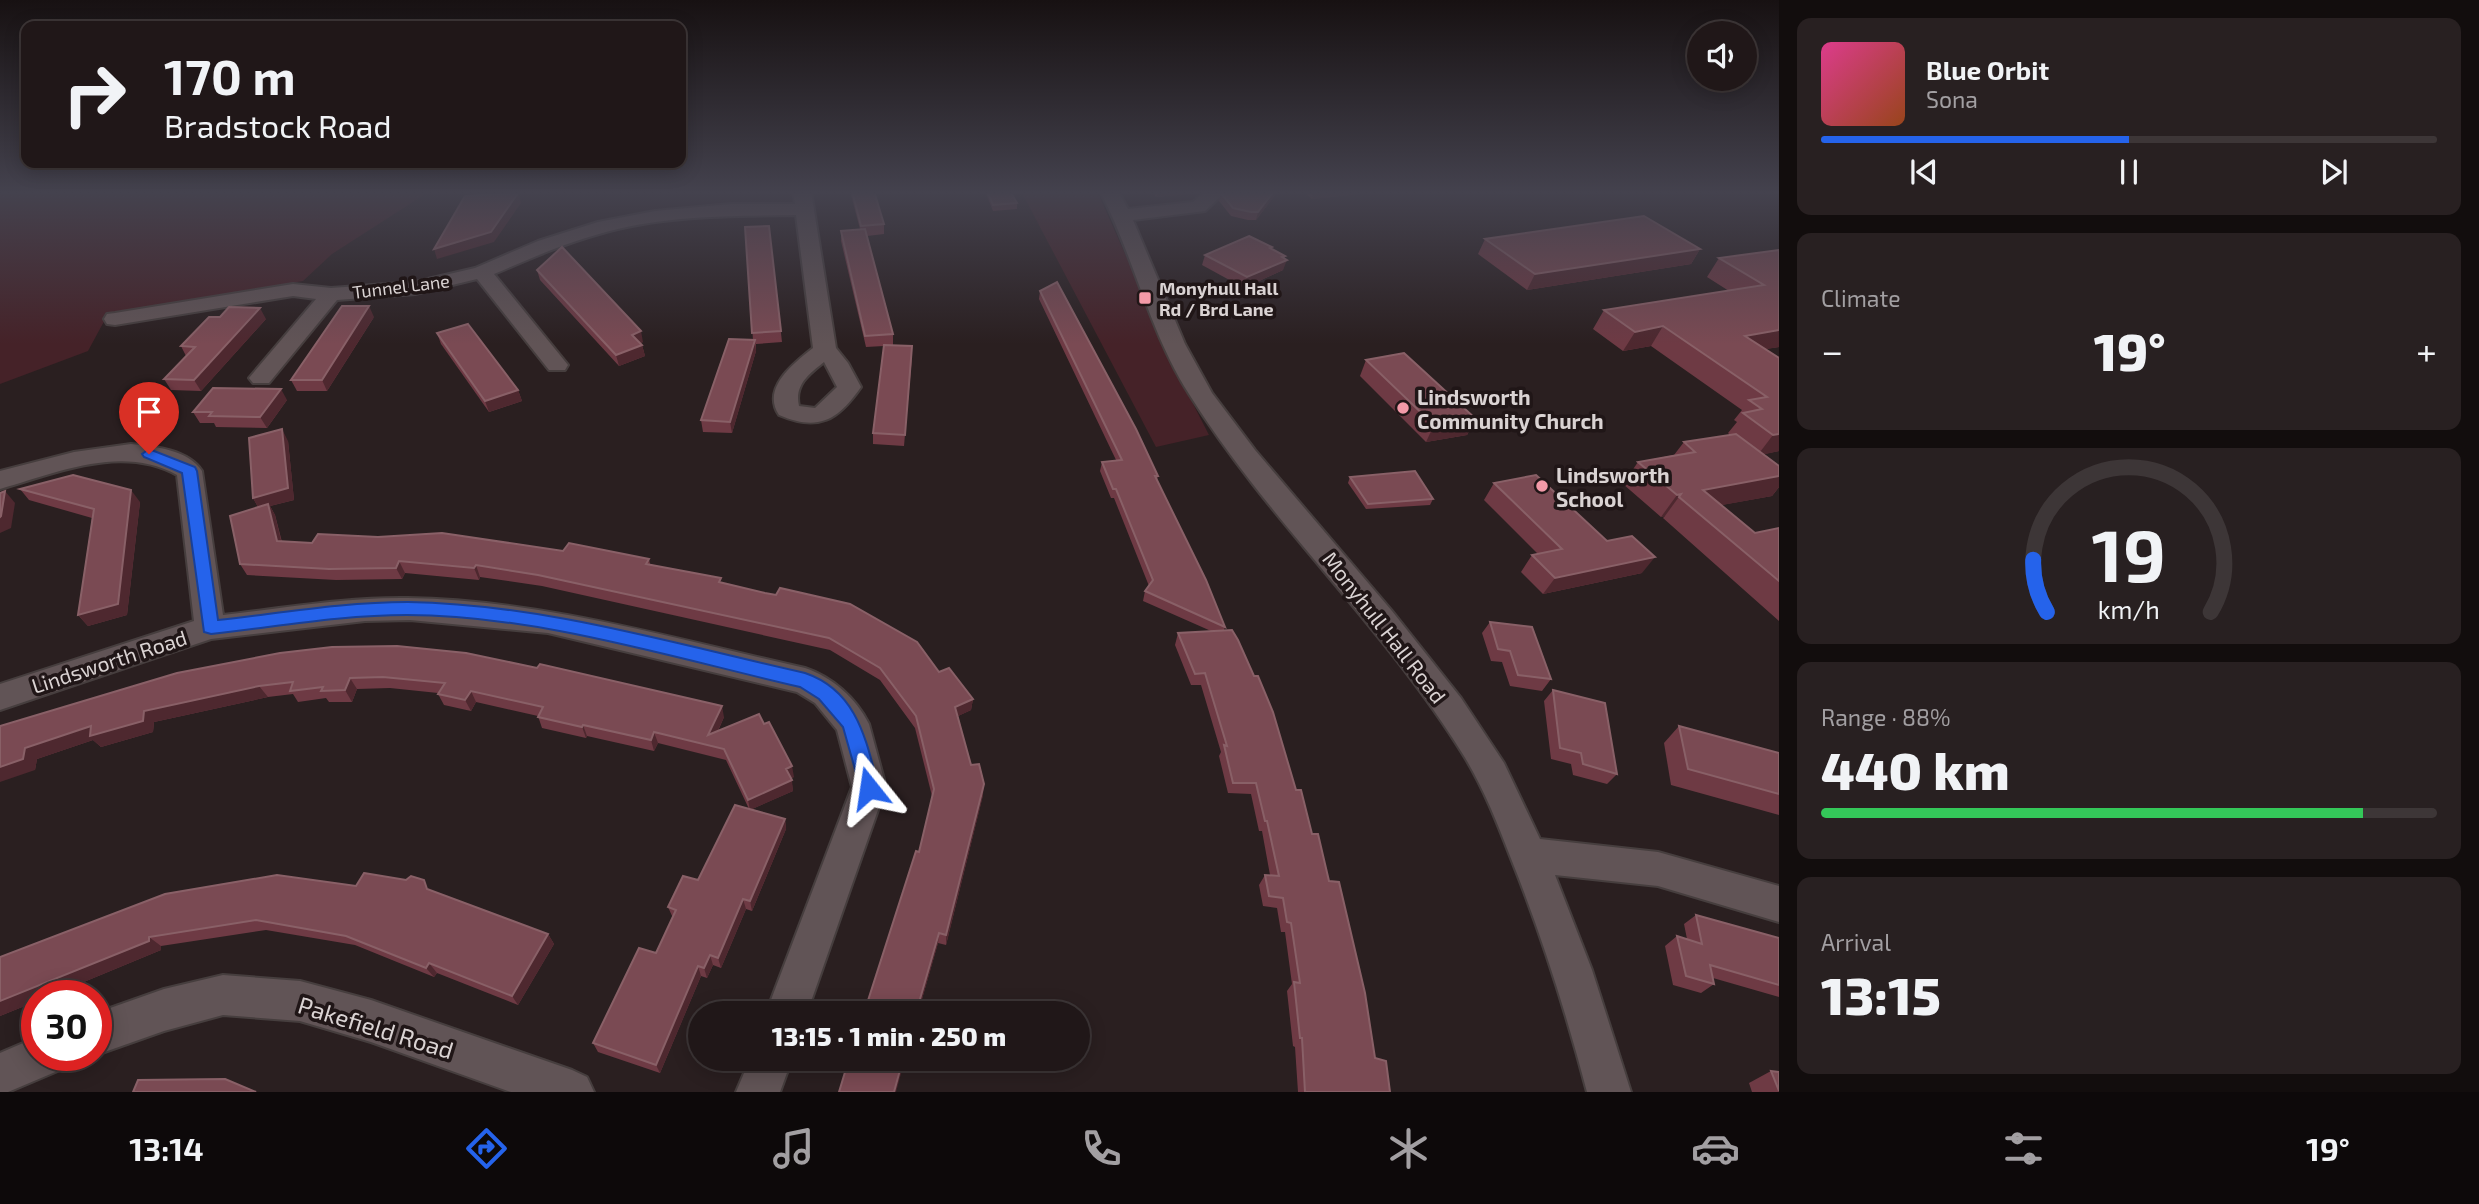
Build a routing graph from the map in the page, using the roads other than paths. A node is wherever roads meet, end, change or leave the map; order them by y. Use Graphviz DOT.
graph roads {
  1 [pos="555,242"];
  2 [pos="810,242"];
  3 [pos="1132,242"];
  4 [pos="482,272"];
  5 [pos="331,294"];
  6 [pos="115,319"];
  7 [pos="825,350"];
  8 [pos="557,365"];
  9 [pos="261,378"];
  10 [pos="0,480"];
  11 [pos="211,628"];
  12 [pos="0,696"];
  13 [pos="1528,855"];
  14 [pos="1779,904"];
  15 [pos="791,1001"];
  16 [pos="112,1028"];
  17 [pos="21,1065"];
  18 [pos="766,1071"];
  19 [pos="0,1074"];
  20 [pos="572,1092"];
  21 [pos="758,1092"];
  22 [pos="1609,1092"];
  1 -- 4 [label="street, Tunnel Lane"];
  2 -- 7 [label="street"];
  3 -- 13 [label="street, Monyhull Hall Road"];
  4 -- 5 [label="street, Tunnel Lane"];
  4 -- 8 [label="street"];
  5 -- 6 [label="street, Tunnel Lane"];
  5 -- 9 [label="street"];
  10 -- 11 [label="street"];
  11 -- 12 [label="street, Lindsworth Road"];
  11 -- 15 [label="street, Lindsworth Road"];
  13 -- 14 [label="street"];
  13 -- 22 [label="street, Monyhull Hall Road"];
  16 -- 20 [label="street, Pakefield Road"];
  17 -- 19 [label="street"];
  18 -- 21 [label="street"];
}
